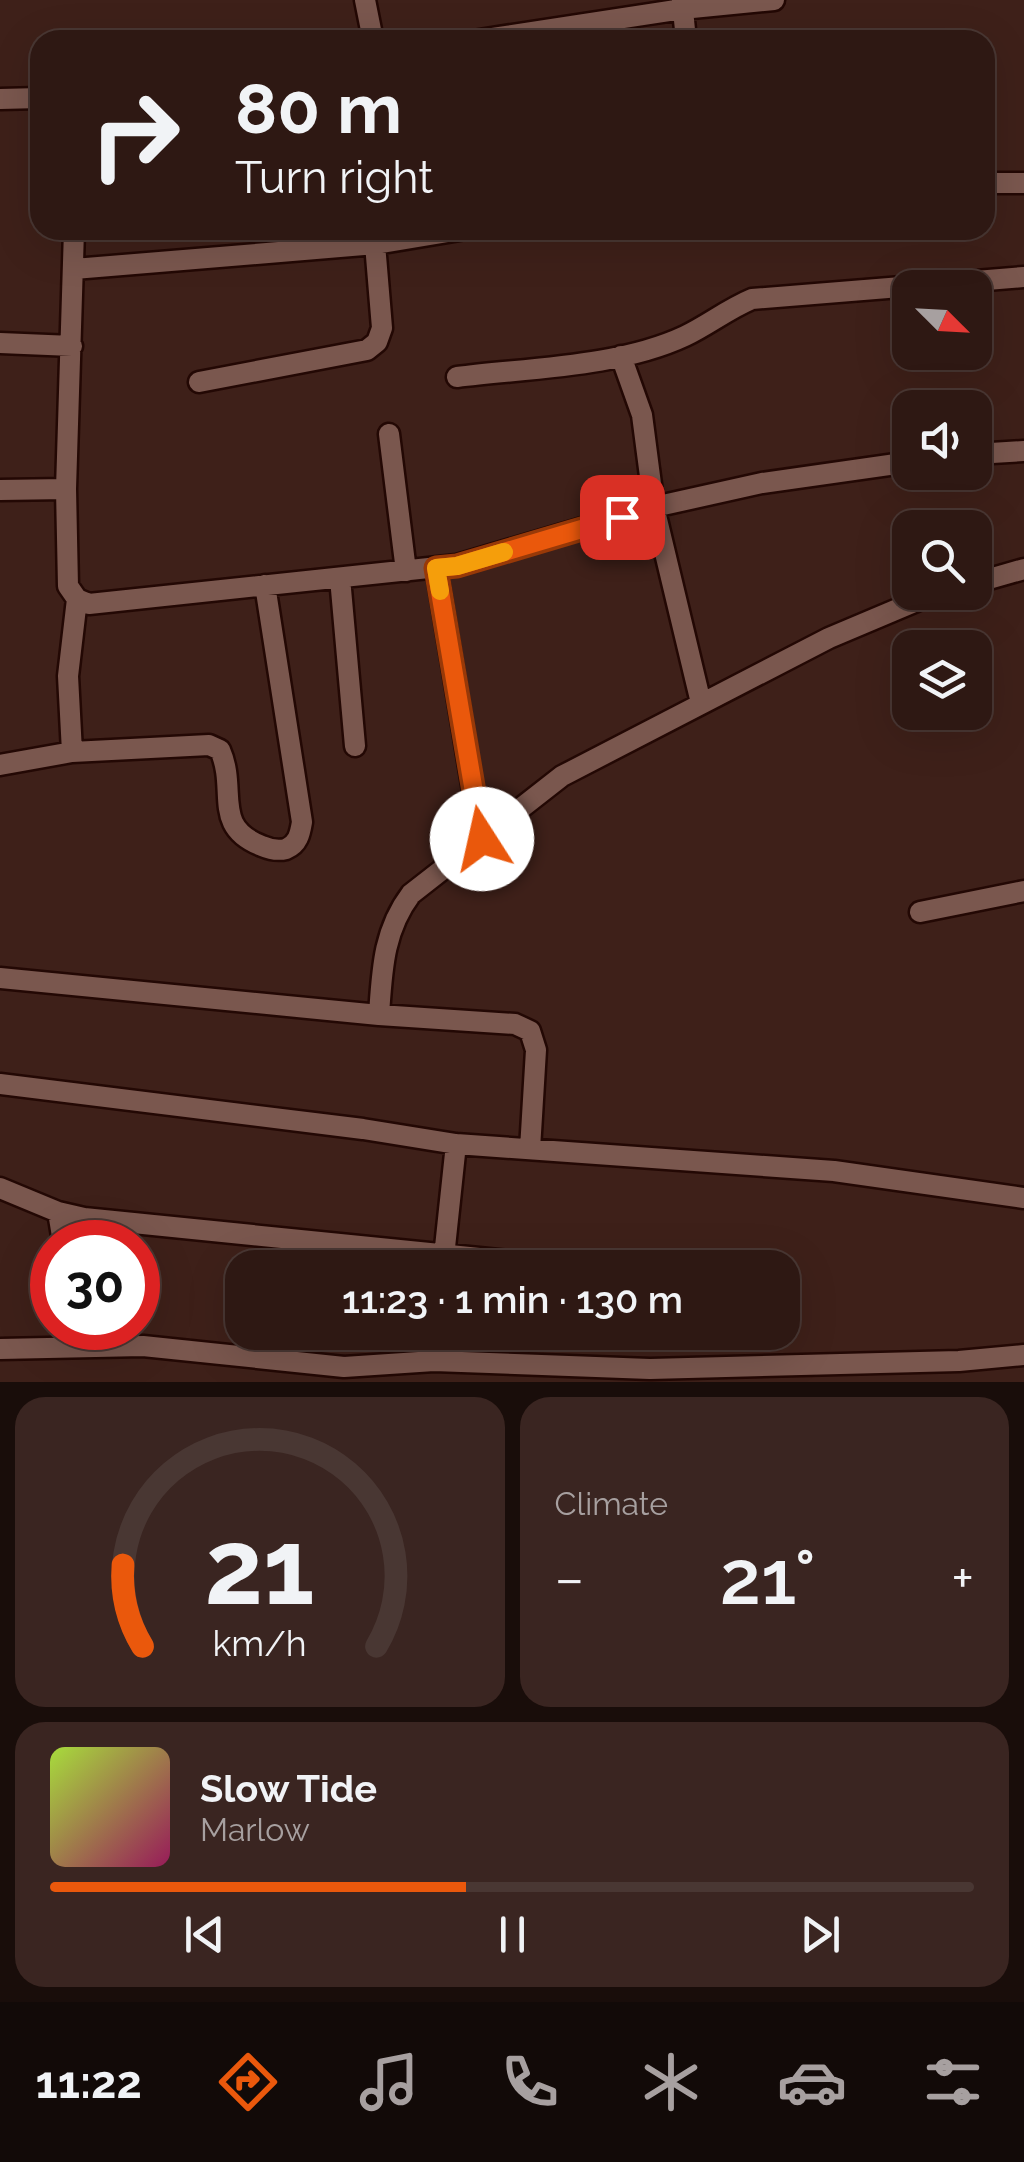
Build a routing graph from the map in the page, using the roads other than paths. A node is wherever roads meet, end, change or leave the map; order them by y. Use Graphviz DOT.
graph roads {
  1 [pos="365,0"];
  2 [pos="774,0"];
  3 [pos="682,5"];
  4 [pos="371,30"];
  5 [pos="540,30"];
  6 [pos="685,30"];
  7 [pos="30,98"];
  8 [pos="0,99"];
  9 [pos="1024,182"];
  10 [pos="995,183"];
  11 [pos="74,240"];
  12 [pos="346,240"];
  13 [pos="375,240"];
  14 [pos="74,268"];
  15 [pos="1024,277"];
  16 [pos="0,343"];
  17 [pos="72,346"];
  18 [pos="621,356"];
  19 [pos="456,378"];
  20 [pos="199,382"];
  21 [pos="390,434"];
  22 [pos="1024,452"];
  23 [pos="992,453"];
  24 [pos="892,464"];
  25 [pos="66,489"];
  26 [pos="0,490"];
  27 [pos="654,507"];
  28 [pos="436,568"];
  29 [pos="1024,570"];
  30 [pos="406,571"];
  31 [pos="340,578"];
  32 [pos="992,578"];
  33 [pos="265,586"];
  34 [pos="77,599"];
  35 [pos="895,610"];
  36 [pos="701,703"];
  37 [pos="355,746"];
  38 [pos="72,752"];
  39 [pos="0,764"];
  40 [pos="482,839"];
  41 [pos="1024,891"];
  42 [pos="920,912"];
  43 [pos="0,978"];
  44 [pos="380,1015"];
  45 [pos="0,1084"];
  46 [pos="456,1144"];
  47 [pos="530,1149"];
  48 [pos="0,1188"];
  49 [pos="1024,1198"];
  50 [pos="58,1212"];
  51 [pos="59,1220"];
  52 [pos="352,1250"];
  53 [pos="445,1250"];
  54 [pos="30,1344"];
  55 [pos="160,1348"];
  56 [pos="0,1349"];
  57 [pos="435,1350"];
  58 [pos="1024,1355"];
  59 [pos="434,1362"];
  1 -- 4 [label="street"];
  2 -- 3 [label="street"];
  3 -- 5 [label="street"];
  3 -- 6 [label="street"];
  7 -- 8 [label="street"];
  9 -- 10 [label="street"];
  11 -- 14 [label="street"];
  12 -- 14 [label="street"];
  13 -- 20 [label="street"];
  14 -- 17 [label="street"];
  15 -- 18 [label="street"];
  16 -- 17 [label="street"];
  17 -- 25 [label="street"];
  18 -- 19 [label="street"];
  18 -- 27 [label="street"];
  21 -- 30 [label="street"];
  22 -- 23 [label="street"];
  24 -- 27 [label="street"];
  25 -- 26 [label="street"];
  25 -- 34 [label="street"];
  27 -- 28 [label="street"];
  27 -- 36 [label="street"];
  28 -- 30 [label="street"];
  28 -- 40 [label="street"];
  29 -- 32 [label="street"];
  30 -- 31 [label="street"];
  31 -- 33 [label="street"];
  31 -- 37 [label="street"];
  33 -- 34 [label="street"];
  33 -- 38 [label="street"];
  34 -- 38 [label="street"];
  35 -- 36 [label="street"];
  36 -- 40 [label="street"];
  38 -- 39 [label="street"];
  40 -- 44 [label="street"];
  41 -- 42 [label="street"];
  43 -- 44 [label="street"];
  44 -- 47 [label="street"];
  45 -- 46 [label="street"];
  46 -- 47 [label="street"];
  46 -- 53 [label="street"];
  47 -- 49 [label="street"];
  48 -- 50 [label="street"];
  50 -- 51 [label="street"];
  50 -- 52 [label="street"];
  54 -- 56 [label="street"];
  55 -- 59 [label="street"];
  57 -- 59 [label="street"];
  58 -- 59 [label="street"];
}
